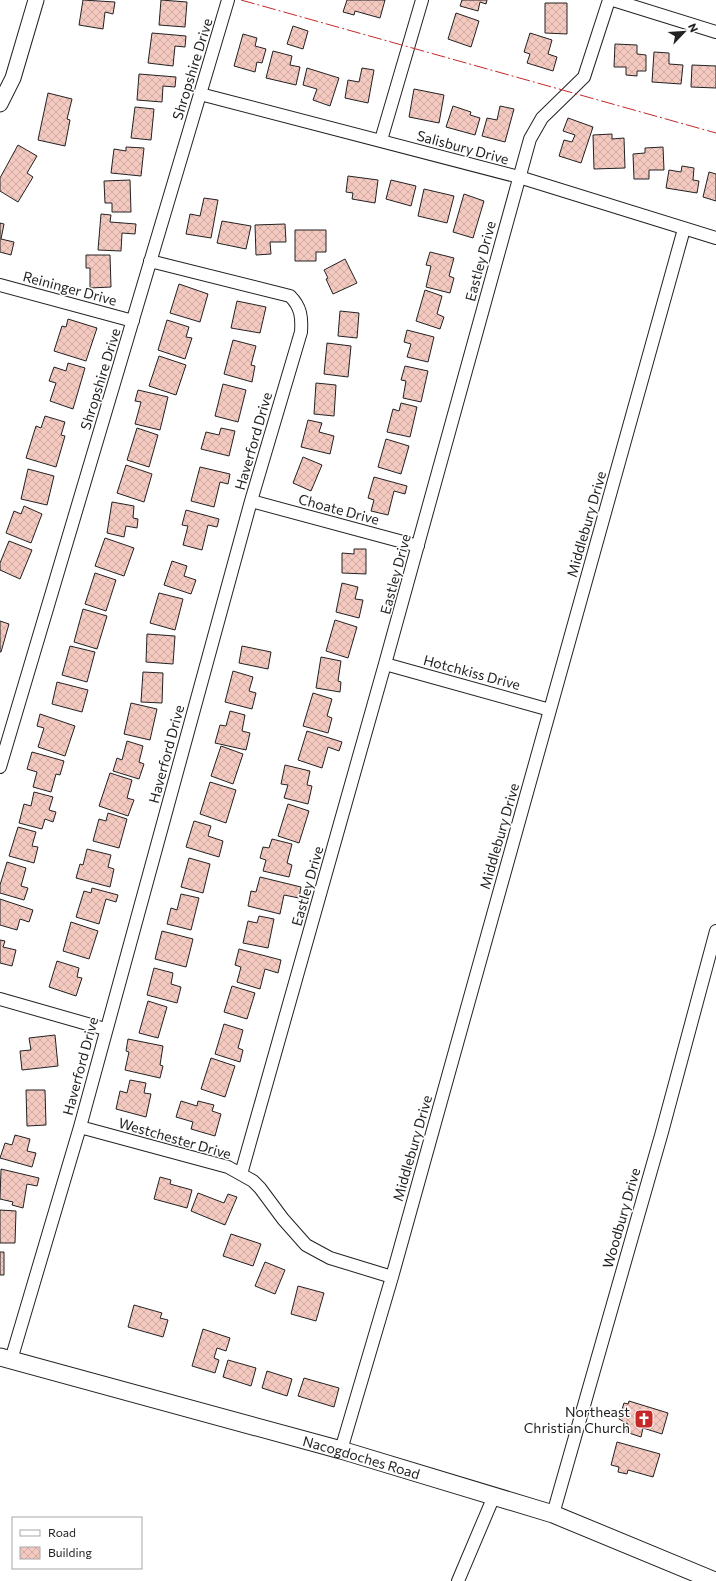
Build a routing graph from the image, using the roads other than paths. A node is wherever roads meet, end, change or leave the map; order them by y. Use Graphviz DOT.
graph roads {
  1 [pos="36,0"];
  2 [pos="228,0"];
  3 [pos="422,0"];
  4 [pos="609,0"];
  5 [pos="613,0"];
  6 [pos="716,32"];
  7 [pos="200,94"];
  8 [pos="0,104"];
  9 [pos="380,140"];
  10 [pos="519,177"];
  11 [pos="684,229"];
  12 [pos="716,238"];
  13 [pos="150,261"];
  14 [pos="0,285"];
  15 [pos="133,321"];
  16 [pos="251,501"];
  17 [pos="418,546"];
  18 [pos="385,664"];
  19 [pos="550,710"];
  20 [pos="1,762"];
  21 [pos="716,931"];
  22 [pos="0,999"];
  23 [pos="105,1029"];
  24 [pos="80,1127"];
  25 [pos="241,1174"];
  26 [pos="392,1277"];
  27 [pos="5,1359"];
  28 [pos="341,1450"];
  29 [pos="494,1496"];
  30 [pos="553,1514"];
  31 [pos="458,1581"];
  32 [pos="715,1581"];
  1 -- 8 [label="street"];
  2 -- 7 [label="street, Shropshire Drive"];
  3 -- 9 [label="street"];
  4 -- 10 [label="street, Eastley Drive"];
  5 -- 6 [label="street"];
  7 -- 9 [label="street, Salisbury Drive"];
  7 -- 13 [label="street, Shropshire Drive"];
  9 -- 10 [label="street, Salisbury Drive"];
  10 -- 11 [label="street, Salisbury Drive"];
  10 -- 17 [label="street, Eastley Drive"];
  11 -- 12 [label="street, Salisbury Drive"];
  11 -- 19 [label="street, Middlebury Drive"];
  13 -- 15 [label="street, Shropshire Drive"];
  13 -- 16 [label="street, Haverford Drive"];
  14 -- 15 [label="street, Reininger Drive"];
  15 -- 20 [label="street, Shropshire Drive"];
  16 -- 17 [label="street, Choate Drive"];
  16 -- 23 [label="street, Haverford Drive"];
  17 -- 18 [label="street, Eastley Drive"];
  18 -- 19 [label="street, Hotchkiss Drive"];
  18 -- 25 [label="street, Eastley Drive"];
  19 -- 26 [label="street, Middlebury Drive"];
  21 -- 30 [label="street, Woodbury Drive"];
  22 -- 23 [label="street"];
  23 -- 24 [label="street, Haverford Drive"];
  24 -- 25 [label="street, Westchester Drive"];
  24 -- 27 [label="street, Haverford Drive"];
  25 -- 26 [label="street, Westchester Drive"];
  26 -- 28 [label="street, Middlebury Drive"];
  27 -- 28 [label="main road, Nacogdoches Road"];
  28 -- 29 [label="main road, Nacogdoches Road"];
  29 -- 30 [label="main road, Nacogdoches Road"];
  29 -- 31 [label="street"];
  30 -- 32 [label="main road, Nacogdoches Road"];
}
